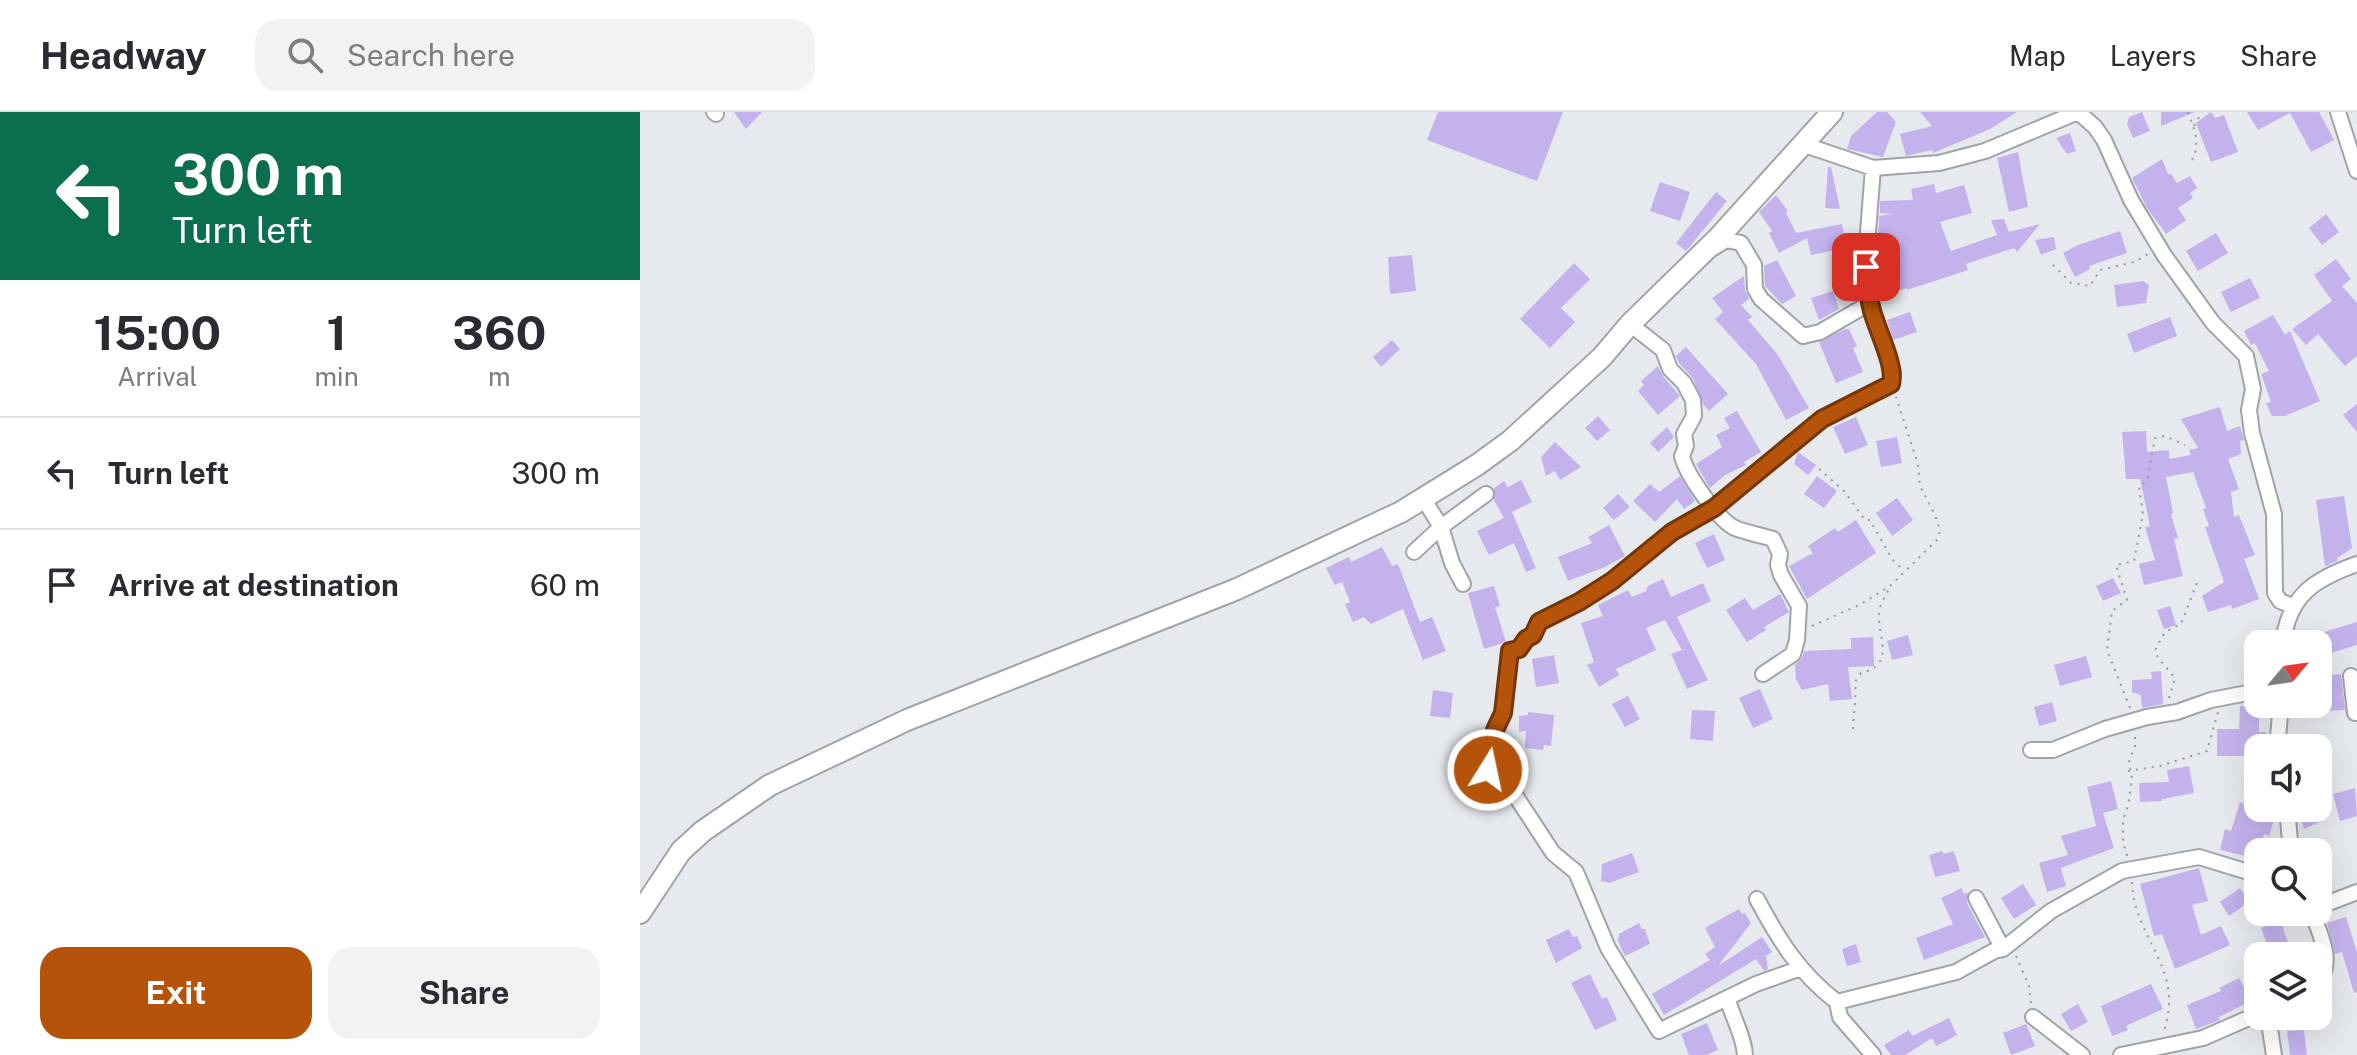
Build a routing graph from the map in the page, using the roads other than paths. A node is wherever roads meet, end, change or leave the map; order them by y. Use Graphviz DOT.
graph roads {
  1 [pos="1832,112"];
  2 [pos="2078,112"];
  3 [pos="2338,112"];
  4 [pos="2094,119"];
  5 [pos="1802,144"];
  6 [pos="1873,168"];
  7 [pos="2357,171"];
  8 [pos="1702,254"];
  9 [pos="1870,303"];
  10 [pos="1630,324"];
  11 [pos="1486,494"];
  12 [pos="1423,498"];
  13 [pos="1714,508"];
  14 [pos="1441,527"];
  15 [pos="1414,552"];
  16 [pos="2357,564"];
  17 [pos="1463,584"];
  18 [pos="2292,606"];
  19 [pos="2285,630"];
  20 [pos="1763,674"];
  21 [pos="2351,676"];
  22 [pos="2244,694"];
  23 [pos="2357,713"];
  24 [pos="2031,750"];
  25 [pos="2244,871"];
  26 [pos="2357,892"];
  27 [pos="1976,898"];
  28 [pos="1757,899"];
  29 [pos="2332,902"];
  30 [pos="642,907"];
  31 [pos="2007,946"];
  32 [pos="1801,968"];
  33 [pos="1728,1000"];
  34 [pos="1837,1002"];
  35 [pos="2033,1017"];
  36 [pos="2244,1020"];
  37 [pos="2270,1030"];
  38 [pos="2074,1053"];
  39 [pos="1745,1055"];
  40 [pos="1873,1055"];
  41 [pos="2121,1055"];
  42 [pos="2274,1055"];
  1 -- 5 [label="street"];
  2 -- 4 [label="street"];
  2 -- 6 [label="street"];
  3 -- 7 [label="street"];
  4 -- 18 [label="street"];
  5 -- 6 [label="street"];
  5 -- 8 [label="street"];
  6 -- 9 [label="street"];
  8 -- 9 [label="street"];
  8 -- 10 [label="street"];
  9 -- 13 [label="street"];
  10 -- 12 [label="street"];
  10 -- 13 [label="street"];
  11 -- 14 [label="street"];
  12 -- 14 [label="street"];
  12 -- 30 [label="street"];
  13 -- 20 [label="street"];
  13 -- 33 [label="street"];
  14 -- 15 [label="street"];
  14 -- 17 [label="street"];
  16 -- 18 [label="street"];
  18 -- 19 [label="street"];
  21 -- 23 [label="street"];
  22 -- 24 [label="street"];
  25 -- 31 [label="street"];
  26 -- 29 [label="street"];
  27 -- 31 [label="street"];
  28 -- 32 [label="street"];
  31 -- 34 [label="street"];
  32 -- 33 [label="street"];
  32 -- 34 [label="street"];
  33 -- 39 [label="street"];
  34 -- 40 [label="street"];
  35 -- 38 [label="street"];
  36 -- 41 [label="street"];
  37 -- 42 [label="street"];
}
